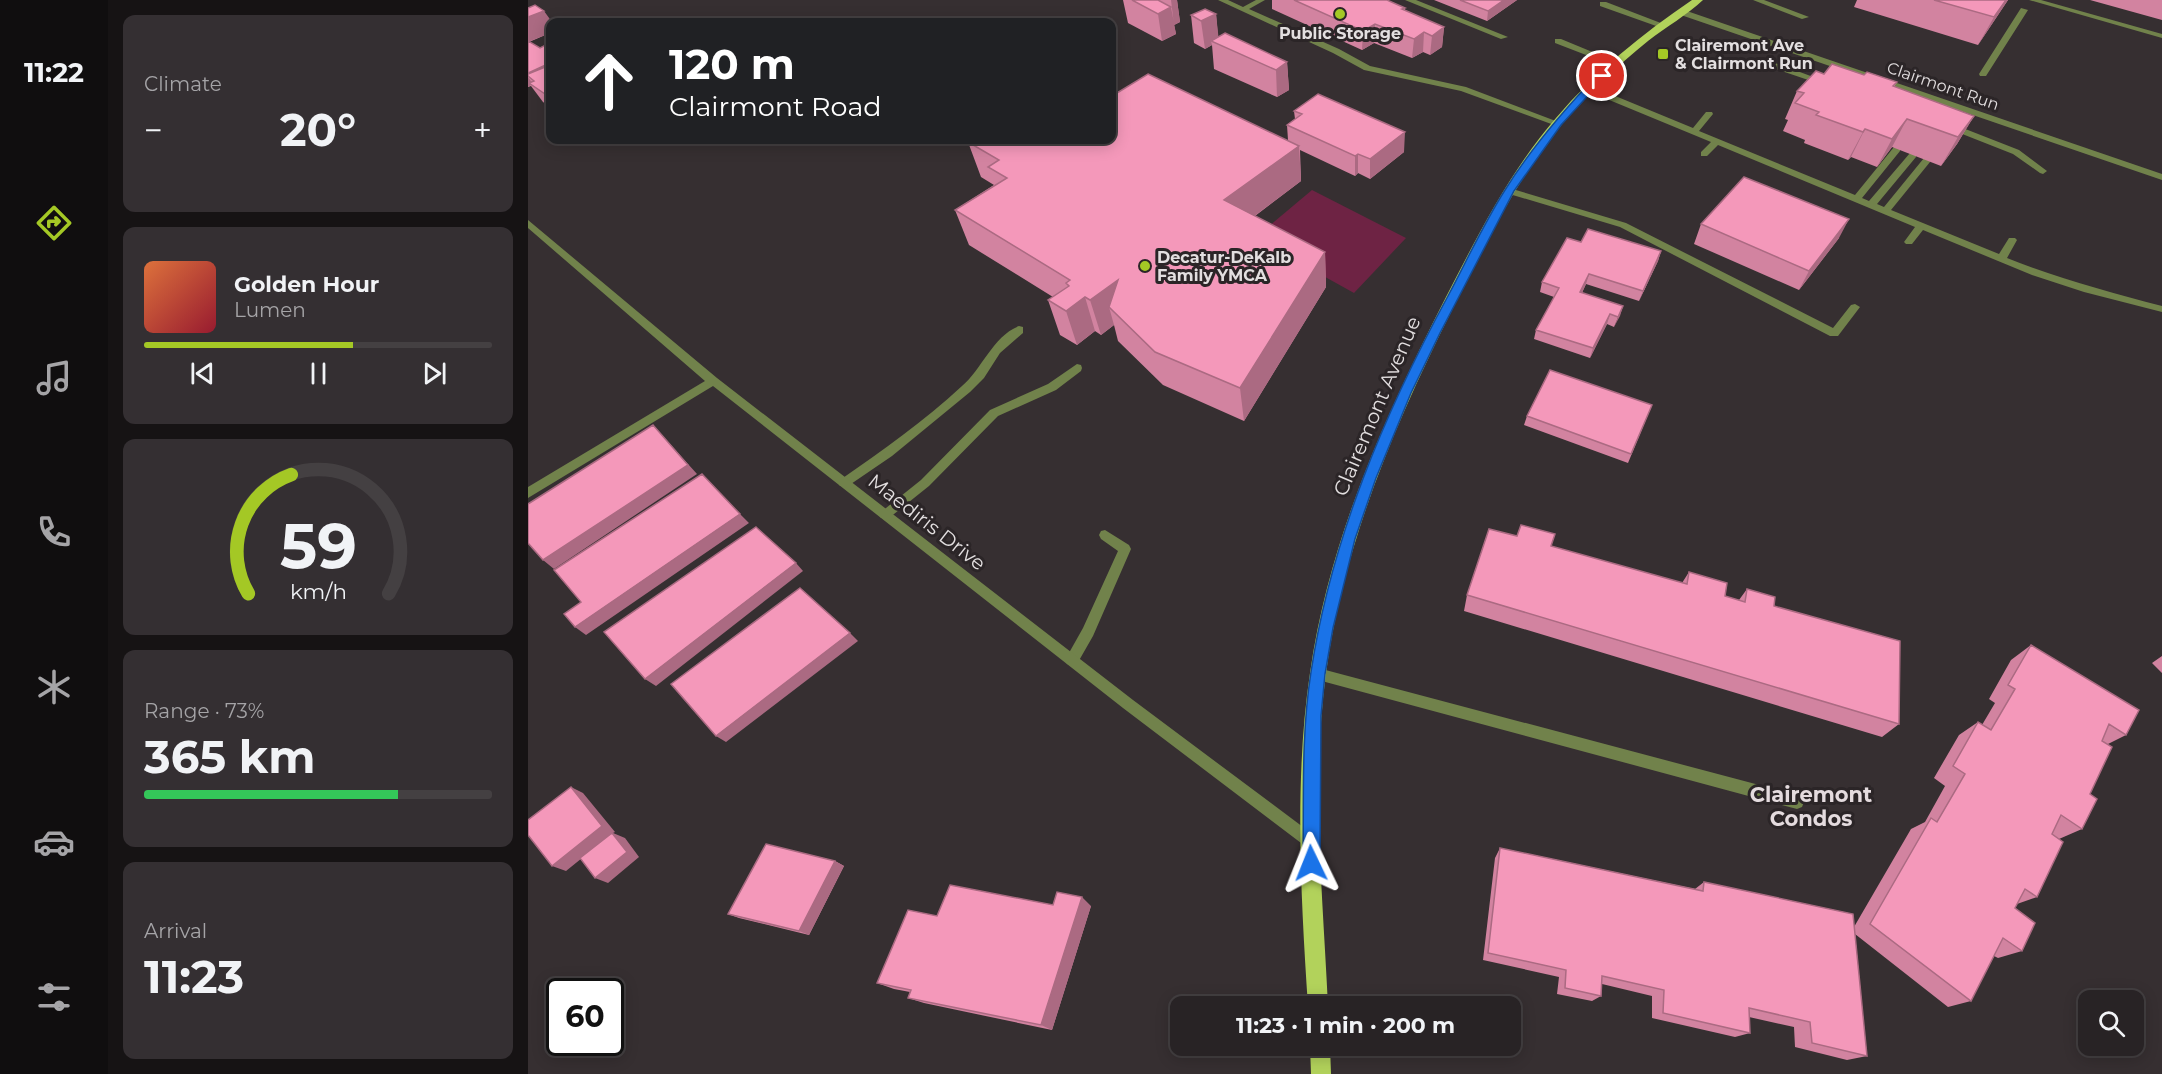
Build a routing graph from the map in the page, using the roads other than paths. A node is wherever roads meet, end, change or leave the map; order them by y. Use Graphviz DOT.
graph roads {
  1 [pos="1222,0"];
  2 [pos="1261,0"];
  3 [pos="1410,0"];
  4 [pos="1698,0"];
  5 [pos="1757,0"];
  6 [pos="2033,0"];
  7 [pos="1603,4"];
  8 [pos="1244,10"];
  9 [pos="2024,10"];
  10 [pos="1681,12"];
  11 [pos="1805,17"];
  12 [pos="1662,25"];
  13 [pos="2162,36"];
  14 [pos="1504,37"];
  15 [pos="1558,41"];
  16 [pos="1764,62"];
  17 [pos="1615,63"];
  18 [pos="1983,74"];
  19 [pos="1828,84"];
  20 [pos="1588,88"];
  21 [pos="1709,114"];
  22 [pos="1557,123"];
  23 [pos="1943,127"];
  24 [pos="1964,131"];
  25 [pos="1694,132"];
  26 [pos="1953,135"];
  27 [pos="1717,141"];
  28 [pos="1897,149"];
  29 [pos="1704,153"];
  30 [pos="1913,155"];
  31 [pos="1927,160"];
  32 [pos="2043,171"];
  33 [pos="2162,177"];
  34 [pos="1509,191"];
  35 [pos="1857,199"];
  36 [pos="1871,205"];
  37 [pos="1886,211"];
  38 [pos="528,223"];
  39 [pos="1922,226"];
  40 [pos="2012,240"];
  41 [pos="1909,242"];
  42 [pos="2001,259"];
  43 [pos="1855,307"];
  44 [pos="2162,309"];
  45 [pos="1019,330"];
  46 [pos="1077,368"];
  47 [pos="713,381"];
  48 [pos="844,483"];
  49 [pos="528,493"];
  50 [pos="885,515"];
  51 [pos="1105,535"];
  52 [pos="1072,660"];
  53 [pos="1318,674"];
  54 [pos="1797,802"];
  55 [pos="1310,841"];
  56 [pos="1318,996"];
  57 [pos="1320,1056"];
  58 [pos="1321,1074"];
  1 -- 8 [label="street"];
  2 -- 8 [label="street"];
  3 -- 14 [label="street"];
  4 -- 10 [label="main road, Clairemont Avenue"];
  5 -- 11 [label="street"];
  6 -- 13 [label="street"];
  7 -- 12 [label="street"];
  8 -- 22 [label="street"];
  9 -- 18 [label="street"];
  10 -- 12 [label="main road, Clairemont Avenue"];
  10 -- 33 [label="street, Clairmont Run"];
  12 -- 17 [label="main road, Clairemont Avenue"];
  15 -- 17 [label="street"];
  16 -- 19 [label="street"];
  17 -- 20 [label="main road, Clairemont Avenue"];
  20 -- 22 [label="main road, Clairemont Avenue"];
  20 -- 25 [label="street"];
  21 -- 25 [label="street"];
  22 -- 34 [label="main road, Clairemont Avenue"];
  23 -- 24 [label="street"];
  24 -- 26 [label="street"];
  24 -- 32 [label="street"];
  25 -- 27 [label="street"];
  27 -- 29 [label="street"];
  27 -- 35 [label="street"];
  28 -- 35 [label="street"];
  30 -- 36 [label="street"];
  31 -- 37 [label="street"];
  34 -- 43 [label="street"];
  34 -- 53 [label="main road, Clairemont Avenue"];
  35 -- 36 [label="street"];
  36 -- 37 [label="street"];
  37 -- 39 [label="street"];
  38 -- 47 [label="street, Maediris Drive"];
  39 -- 41 [label="street"];
  39 -- 42 [label="street"];
  40 -- 42 [label="street"];
  42 -- 44 [label="street"];
  45 -- 48 [label="street"];
  46 -- 50 [label="street"];
  47 -- 48 [label="street, Maediris Drive"];
  47 -- 49 [label="street"];
  48 -- 50 [label="street, Maediris Drive"];
  50 -- 52 [label="street, Maediris Drive"];
  51 -- 52 [label="street"];
  52 -- 55 [label="street, Maediris Drive"];
  53 -- 54 [label="street"];
  53 -- 55 [label="main road, Clairemont Avenue"];
  55 -- 56 [label="main road, Clairemont Avenue"];
  57 -- 58 [label="main road"];
}
